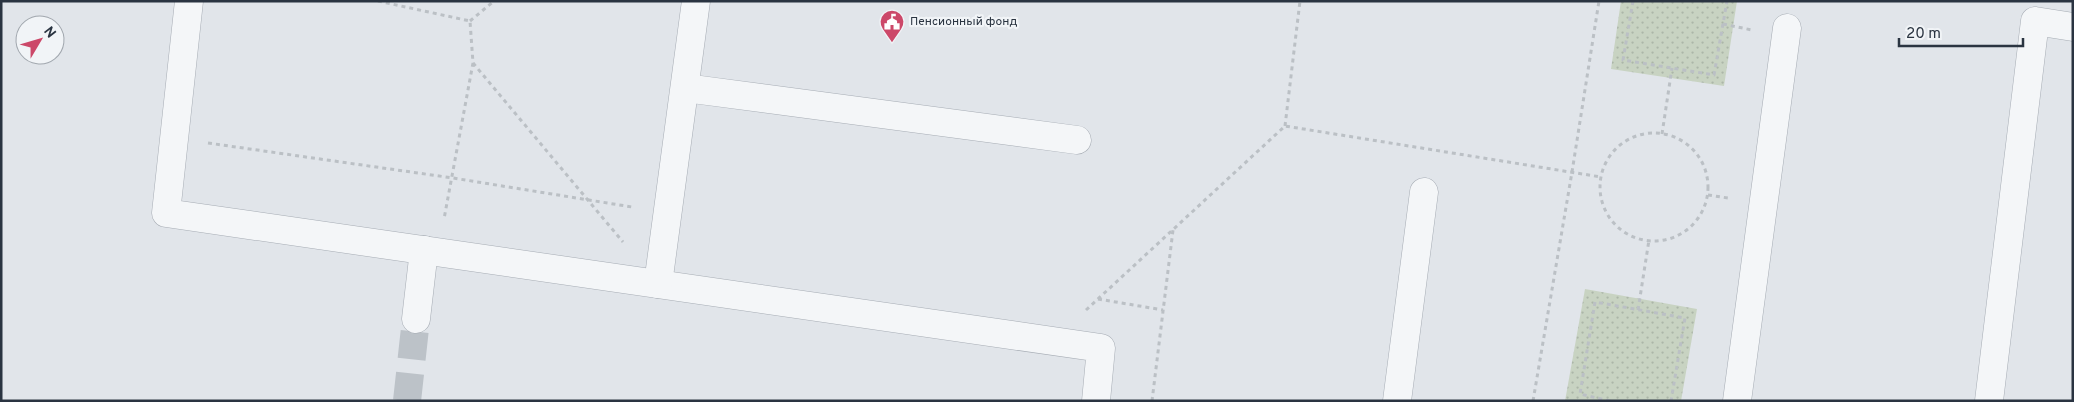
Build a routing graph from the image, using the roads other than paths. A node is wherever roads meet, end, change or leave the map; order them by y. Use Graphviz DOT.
graph roads {
  1 [pos="189,1"];
  2 [pos="696,1"];
  3 [pos="2073,26"];
  4 [pos="1787,28"];
  5 [pos="685,88"];
  6 [pos="1077,140"];
  7 [pos="1424,192"];
  8 [pos="431,251"];
  9 [pos="658,284"];
  10 [pos="416,320"];
  11 [pos="1096,401"];
  12 [pos="1397,401"];
  13 [pos="1737,401"];
  14 [pos="1989,401"];
  1 -- 8 [label="lane"];
  2 -- 5 [label="lane"];
  3 -- 14 [label="lane"];
  4 -- 13 [label="lane"];
  5 -- 6 [label="lane"];
  5 -- 9 [label="lane"];
  7 -- 12 [label="lane"];
  8 -- 9 [label="lane"];
  8 -- 10 [label="lane"];
  9 -- 11 [label="lane"];
}
